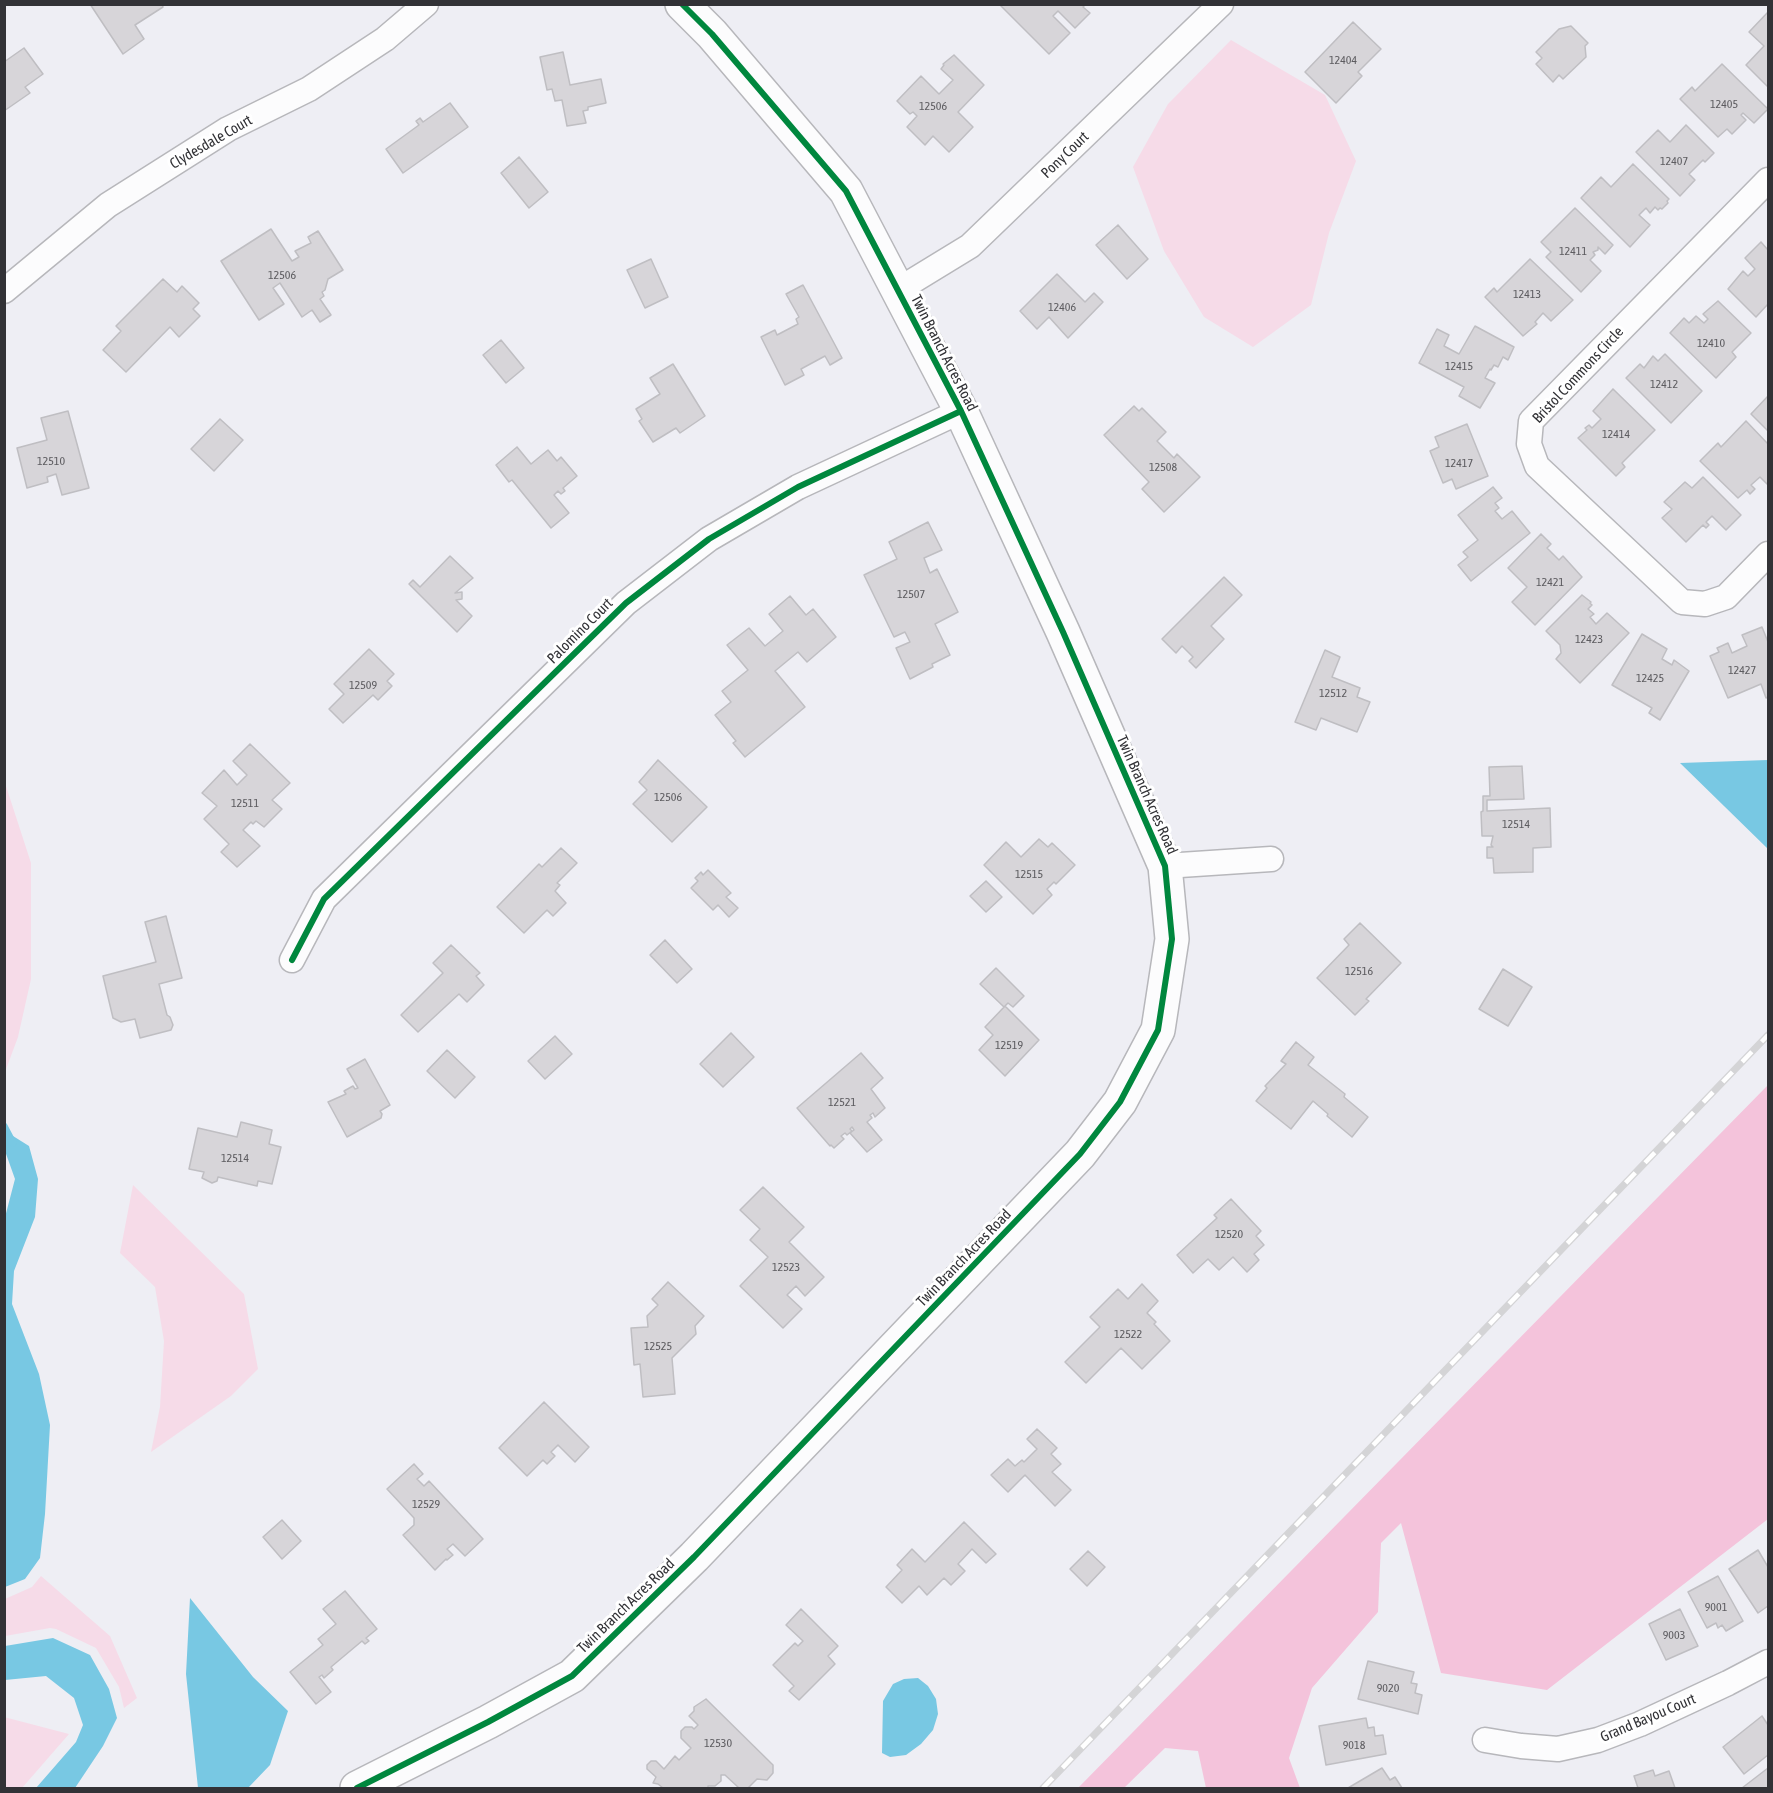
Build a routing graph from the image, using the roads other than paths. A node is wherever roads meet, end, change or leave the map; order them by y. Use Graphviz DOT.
graph roads {
  1 [pos="426,4"];
  2 [pos="681,4"];
  3 [pos="1221,4"];
  4 [pos="1768,180"];
  5 [pos="898,290"];
  6 [pos="4,291"];
  7 [pos="961,411"];
  8 [pos="1768,554"];
  9 [pos="1271,859"];
  10 [pos="1165,866"];
  11 [pos="292,960"];
  12 [pos="1768,1662"];
  13 [pos="1485,1740"];
  14 [pos="357,1788"];
  1 -- 6 [label="street, Clydesdale Court"];
  2 -- 5 [label="street, Twin Branch Acres Road"];
  3 -- 5 [label="street, Pony Court"];
  4 -- 8 [label="street, Bristol Commons Circle"];
  5 -- 7 [label="street, Twin Branch Acres Road"];
  7 -- 10 [label="street, Twin Branch Acres Road"];
  7 -- 11 [label="street, Palomino Court"];
  9 -- 10 [label="street"];
  10 -- 14 [label="street, Twin Branch Acres Road"];
  12 -- 13 [label="street, Grand Bayou Court"];
}
